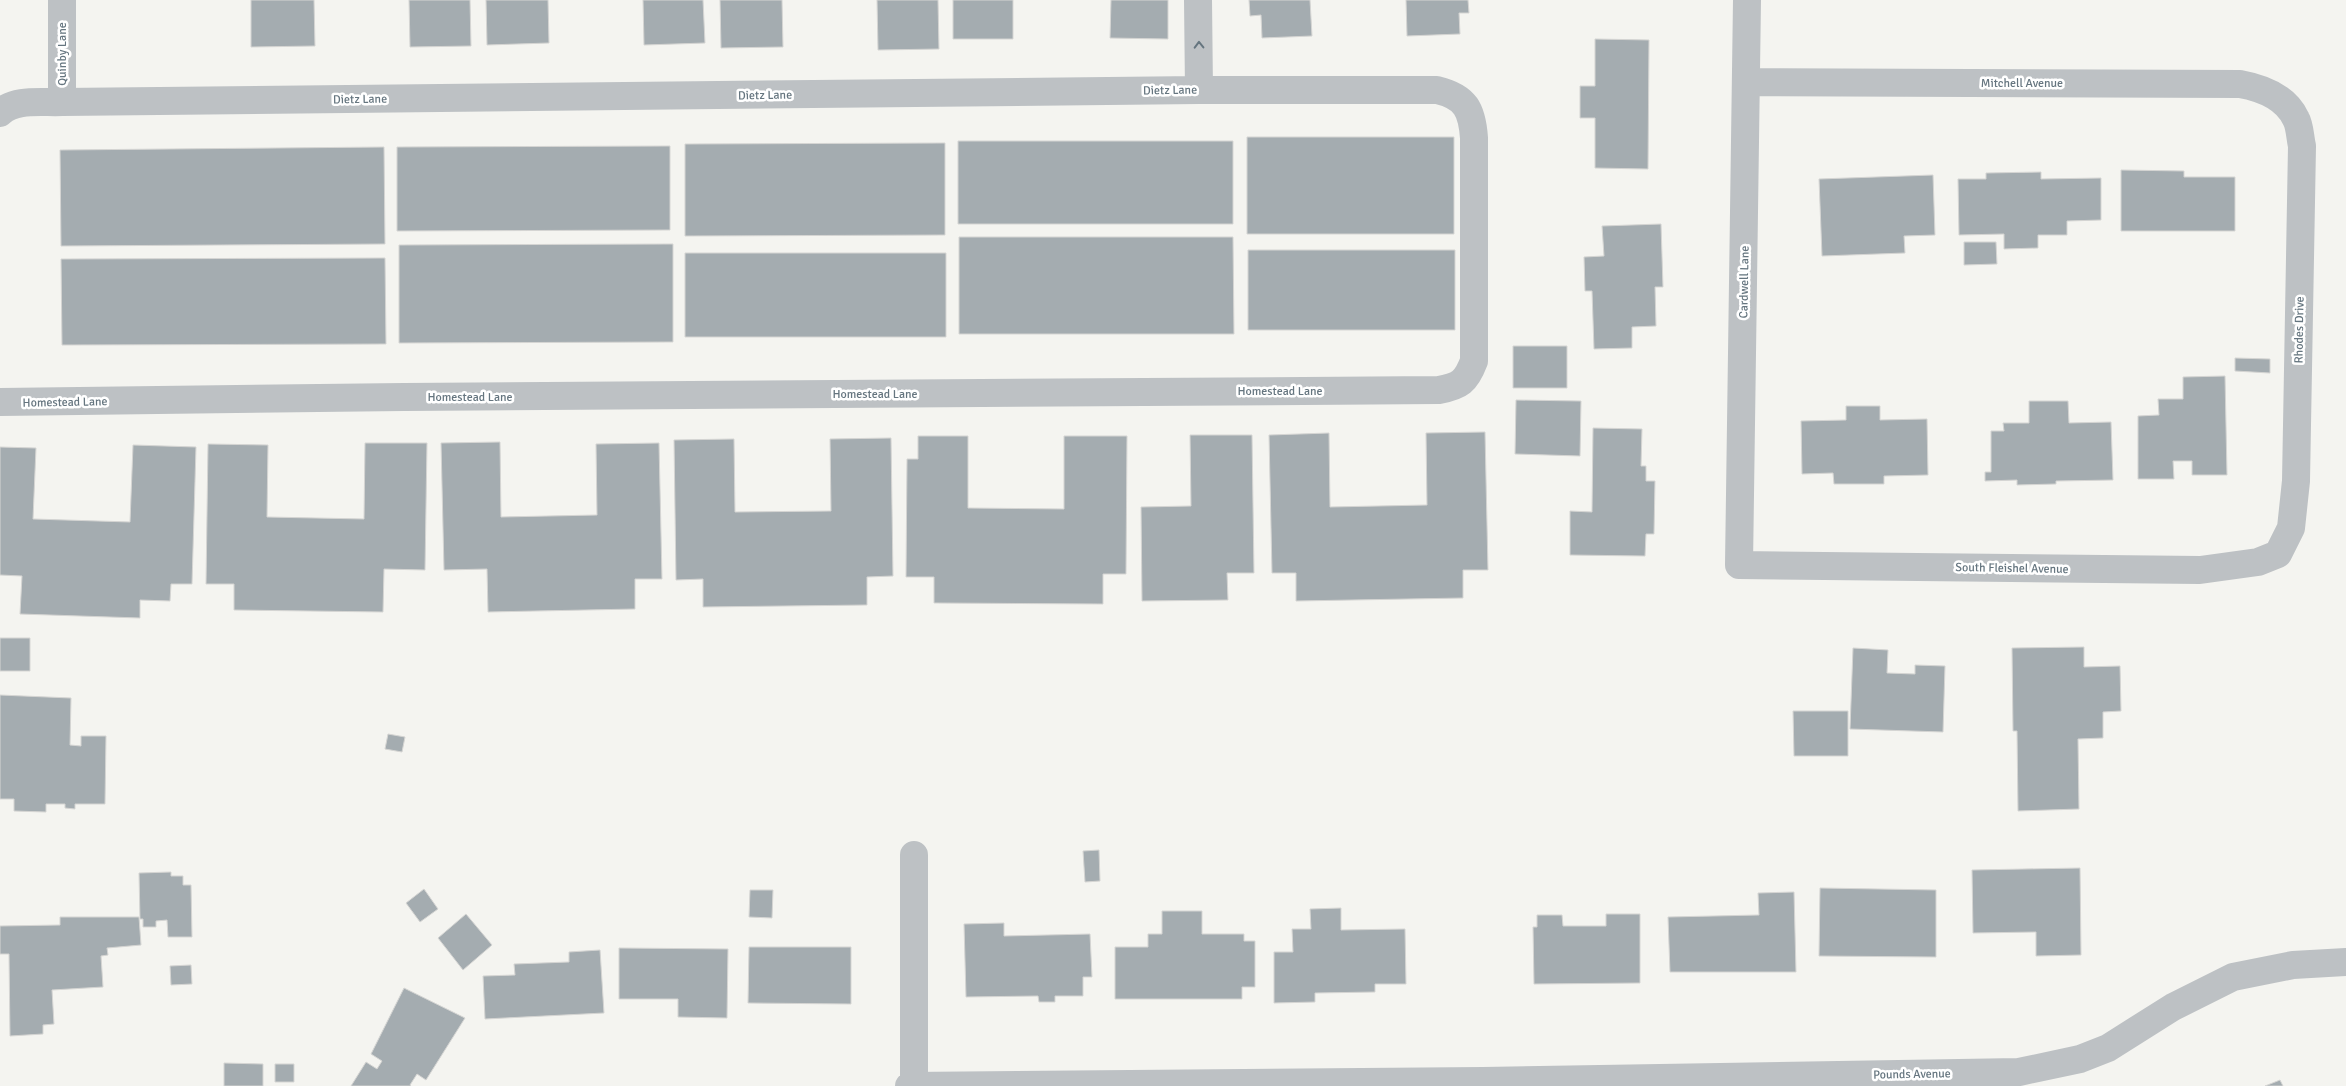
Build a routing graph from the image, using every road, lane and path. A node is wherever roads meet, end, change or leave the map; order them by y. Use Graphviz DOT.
graph roads {
  1 [pos="62,0"];
  2 [pos="1198,0"];
  3 [pos="1747,0"];
  4 [pos="1747,82"];
  5 [pos="1199,90"];
  6 [pos="62,102"];
  7 [pos="1464,103"];
  8 [pos="2289,109"];
  9 [pos="0,113"];
  10 [pos="0,402"];
  11 [pos="2281,551"];
  12 [pos="1739,565"];
  13 [pos="914,855"];
  14 [pos="2346,962"];
  15 [pos="1483,1083"];
  16 [pos="909,1086"];
  17 [pos="914,1086"];
  1 -- 6 [label="street, Quinby Lane"];
  5 -- 2 [label="street, one-way"];
  3 -- 4 [label="street, Cardwell Lane"];
  4 -- 8 [label="street, Mitchell Avenue"];
  4 -- 12 [label="street, Cardwell Lane"];
  5 -- 6 [label="street, Dietz Lane"];
  5 -- 7 [label="street, Dietz Lane"];
  6 -- 9 [label="street, Quinby Lane"];
  7 -- 10 [label="street, Homestead Lane"];
  8 -- 11 [label="street, Rhodes Drive"];
  11 -- 12 [label="street, South Fleishel Avenue"];
  13 -- 17 [label="street"];
  14 -- 15 [label="street, Pounds Avenue"];
  15 -- 17 [label="street, Pounds Avenue"];
  16 -- 17 [label="street, Pounds Avenue"];
}
